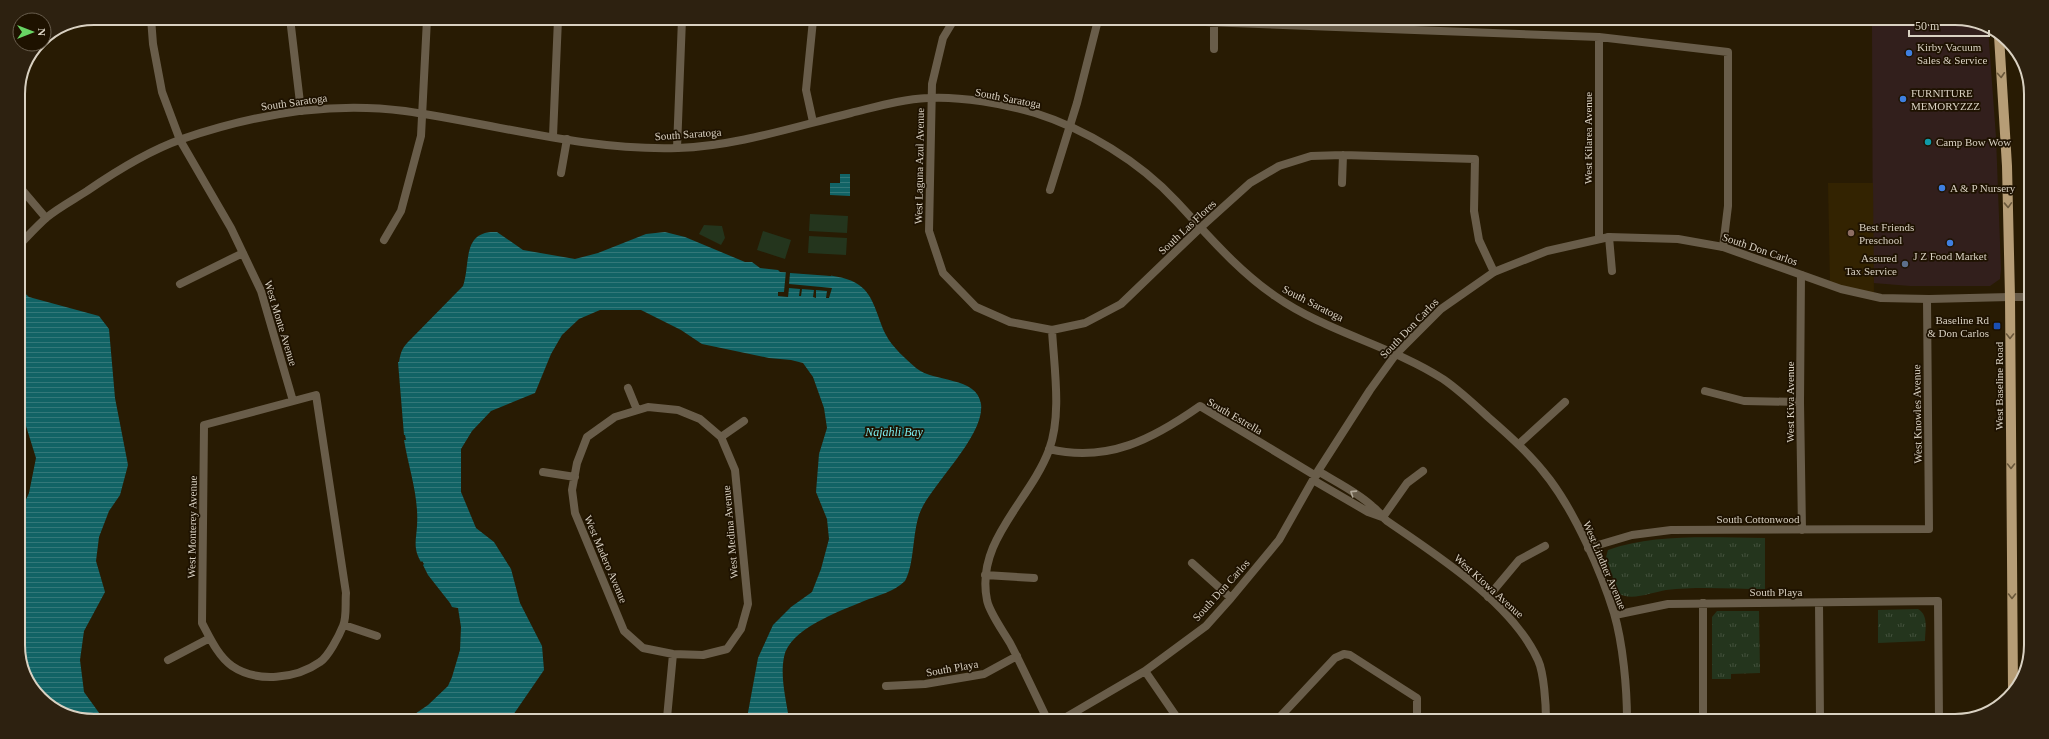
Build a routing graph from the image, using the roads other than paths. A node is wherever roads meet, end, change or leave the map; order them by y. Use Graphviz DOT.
graph roads {
  1 [pos="152,25"];
  2 [pos="291,25"];
  3 [pos="428,25"];
  4 [pos="558,25"];
  5 [pos="682,25"];
  6 [pos="812,25"];
  7 [pos="951,25"];
  8 [pos="1097,25"];
  9 [pos="1214,25"];
  10 [pos="1286,25"];
  11 [pos="1600,38"];
  12 [pos="1999,41"];
  13 [pos="1214,49"];
  14 [pos="931,98"];
  15 [pos="301,111"];
  16 [pos="423,114"];
  17 [pos="813,122"];
  18 [pos="1070,125"];
  19 [pos="553,136"];
  20 [pos="567,139"];
  21 [pos="180,140"];
  22 [pos="677,148"];
  23 [pos="1343,155"];
  24 [pos="561,173"];
  25 [pos="1342,183"];
  26 [pos="1050,190"];
  27 [pos="25,193"];
  28 [pos="46,218"];
  29 [pos="1200,228"];
  30 [pos="1609,237"];
  31 [pos="25,239"];
  32 [pos="1599,239"];
  33 [pos="384,240"];
  34 [pos="1723,247"];
  35 [pos="243,252"];
  36 [pos="1612,271"];
  37 [pos="1494,272"];
  38 [pos="1801,275"];
  39 [pos="180,284"];
  40 [pos="2010,297"];
  41 [pos="2024,297"];
  42 [pos="1927,299"];
  43 [pos="1052,330"];
  44 [pos="1396,354"];
  45 [pos="628,388"];
  46 [pos="1705,391"];
  47 [pos="293,401"];
  48 [pos="1565,402"];
  49 [pos="1800,402"];
  50 [pos="648,407"];
  51 [pos="637,410"];
  52 [pos="744,421"];
  53 [pos="721,437"];
  54 [pos="1519,444"];
  55 [pos="1049,449"];
  56 [pos="1423,471"];
  57 [pos="543,472"];
  58 [pos="1316,476"];
  59 [pos="575,477"];
  60 [pos="1382,517"];
  61 [pos="1930,529"];
  62 [pos="1802,530"];
  63 [pos="1545,546"];
  64 [pos="1588,548"];
  65 [pos="1192,563"];
  66 [pos="985,575"];
  67 [pos="1034,578"];
  68 [pos="1488,597"];
  69 [pos="1231,598"];
  70 [pos="1704,603"];
  71 [pos="1819,603"];
  72 [pos="1615,615"];
  73 [pos="344,625"];
  74 [pos="377,636"];
  75 [pos="210,638"];
  76 [pos="673,654"];
  77 [pos="1017,656"];
  78 [pos="168,660"];
  79 [pos="1145,671"];
  80 [pos="2013,682"];
  81 [pos="886,686"];
  82 [pos="667,714"];
  83 [pos="1045,714"];
  84 [pos="1072,714"];
  85 [pos="1175,714"];
  86 [pos="1283,714"];
  87 [pos="1417,714"];
  88 [pos="1546,714"];
  89 [pos="1627,714"];
  90 [pos="1704,714"];
  91 [pos="1820,714"];
  92 [pos="1939,714"];
  1 -- 21 [label="street, West Monte Avenue"];
  2 -- 15 [label="street"];
  3 -- 16 [label="street"];
  4 -- 19 [label="street"];
  5 -- 22 [label="street"];
  6 -- 17 [label="street"];
  7 -- 14 [label="street, West Laguna Azul Avenue"];
  8 -- 18 [label="street"];
  9 -- 13 [label="street"];
  10 -- 11 [label="street"];
  11 -- 32 [label="street, West Kilarea Avenue"];
  11 -- 34 [label="street"];
  12 -- 40 [label="main road, West Baseline Road, one-way"];
  14 -- 17 [label="street, South Saratoga"];
  14 -- 18 [label="street, South Saratoga"];
  14 -- 43 [label="street, West Laguna Azul Avenue"];
  15 -- 16 [label="street, South Saratoga"];
  15 -- 21 [label="street, South Saratoga"];
  16 -- 19 [label="street, South Saratoga"];
  16 -- 33 [label="street"];
  17 -- 22 [label="street, South Saratoga"];
  18 -- 26 [label="street"];
  18 -- 29 [label="street, South Saratoga"];
  19 -- 20 [label="street, South Saratoga"];
  20 -- 22 [label="street, South Saratoga"];
  20 -- 24 [label="street"];
  21 -- 28 [label="street, South Saratoga"];
  21 -- 35 [label="street, West Monte Avenue"];
  23 -- 25 [label="street"];
  23 -- 29 [label="street, South Las Flores"];
  23 -- 37 [label="street, South Las Flores"];
  27 -- 28 [label="street"];
  28 -- 31 [label="street, South Saratoga"];
  29 -- 43 [label="street, South Las Flores"];
  29 -- 44 [label="street, South Saratoga"];
  30 -- 32 [label="street, South Don Carlos"];
  30 -- 34 [label="street, South Don Carlos"];
  30 -- 36 [label="street"];
  32 -- 37 [label="street, South Don Carlos"];
  34 -- 38 [label="street, South Don Carlos"];
  35 -- 39 [label="street"];
  35 -- 47 [label="street, West Monte Avenue"];
  37 -- 44 [label="street, South Don Carlos"];
  38 -- 42 [label="street, South Don Carlos"];
  38 -- 49 [label="street, West Kiva Avenue"];
  40 -- 41 [label="street, South Don Carlos"];
  40 -- 42 [label="street, South Don Carlos"];
  40 -- 80 [label="main road, West Baseline Road, one-way"];
  42 -- 61 [label="street, West Knowles Avenue"];
  43 -- 55 [label="street"];
  44 -- 54 [label="street, West Lindner Avenue"];
  44 -- 58 [label="street, South Don Carlos"];
  45 -- 51 [label="street"];
  46 -- 49 [label="street"];
  47 -- 73 [label="street"];
  47 -- 75 [label="street, West Monterey Avenue"];
  48 -- 54 [label="street"];
  49 -- 62 [label="street, West Kiva Avenue"];
  50 -- 51 [label="street, West Madero Avenue"];
  50 -- 53 [label="street, West Medina Avenue"];
  51 -- 59 [label="street, West Madero Avenue"];
  52 -- 53 [label="street"];
  53 -- 76 [label="street, West Medina Avenue"];
  54 -- 64 [label="street, West Lindner Avenue"];
  55 -- 58 [label="street, South Estrella"];
  55 -- 66 [label="street"];
  56 -- 60 [label="street"];
  57 -- 59 [label="street"];
  58 -- 60 [label="street, West Kiowa Avenue"];
  58 -- 69 [label="street, South Don Carlos"];
  59 -- 76 [label="street, West Madero Avenue"];
  60 -- 68 [label="street, West Kiowa Avenue"];
  61 -- 62 [label="street, South Cottonwood"];
  62 -- 64 [label="street, South Cottonwood"];
  63 -- 68 [label="street"];
  64 -- 72 [label="street, West Lindner Avenue"];
  65 -- 69 [label="street"];
  66 -- 67 [label="street"];
  66 -- 77 [label="street"];
  68 -- 88 [label="street, West Kiowa Avenue"];
  69 -- 79 [label="street, South Don Carlos"];
  70 -- 71 [label="street, South Playa"];
  70 -- 72 [label="street, South Playa"];
  70 -- 90 [label="street"];
  71 -- 91 [label="street"];
  71 -- 92 [label="street, South Playa"];
  72 -- 89 [label="street, West Lindner Avenue"];
  73 -- 74 [label="street"];
  73 -- 75 [label="street, West Monterey Avenue"];
  75 -- 78 [label="street"];
  76 -- 82 [label="street"];
  77 -- 81 [label="street, South Playa"];
  77 -- 83 [label="street"];
  79 -- 84 [label="street, South Don Carlos"];
  79 -- 85 [label="street"];
  86 -- 87 [label="street"];
}
